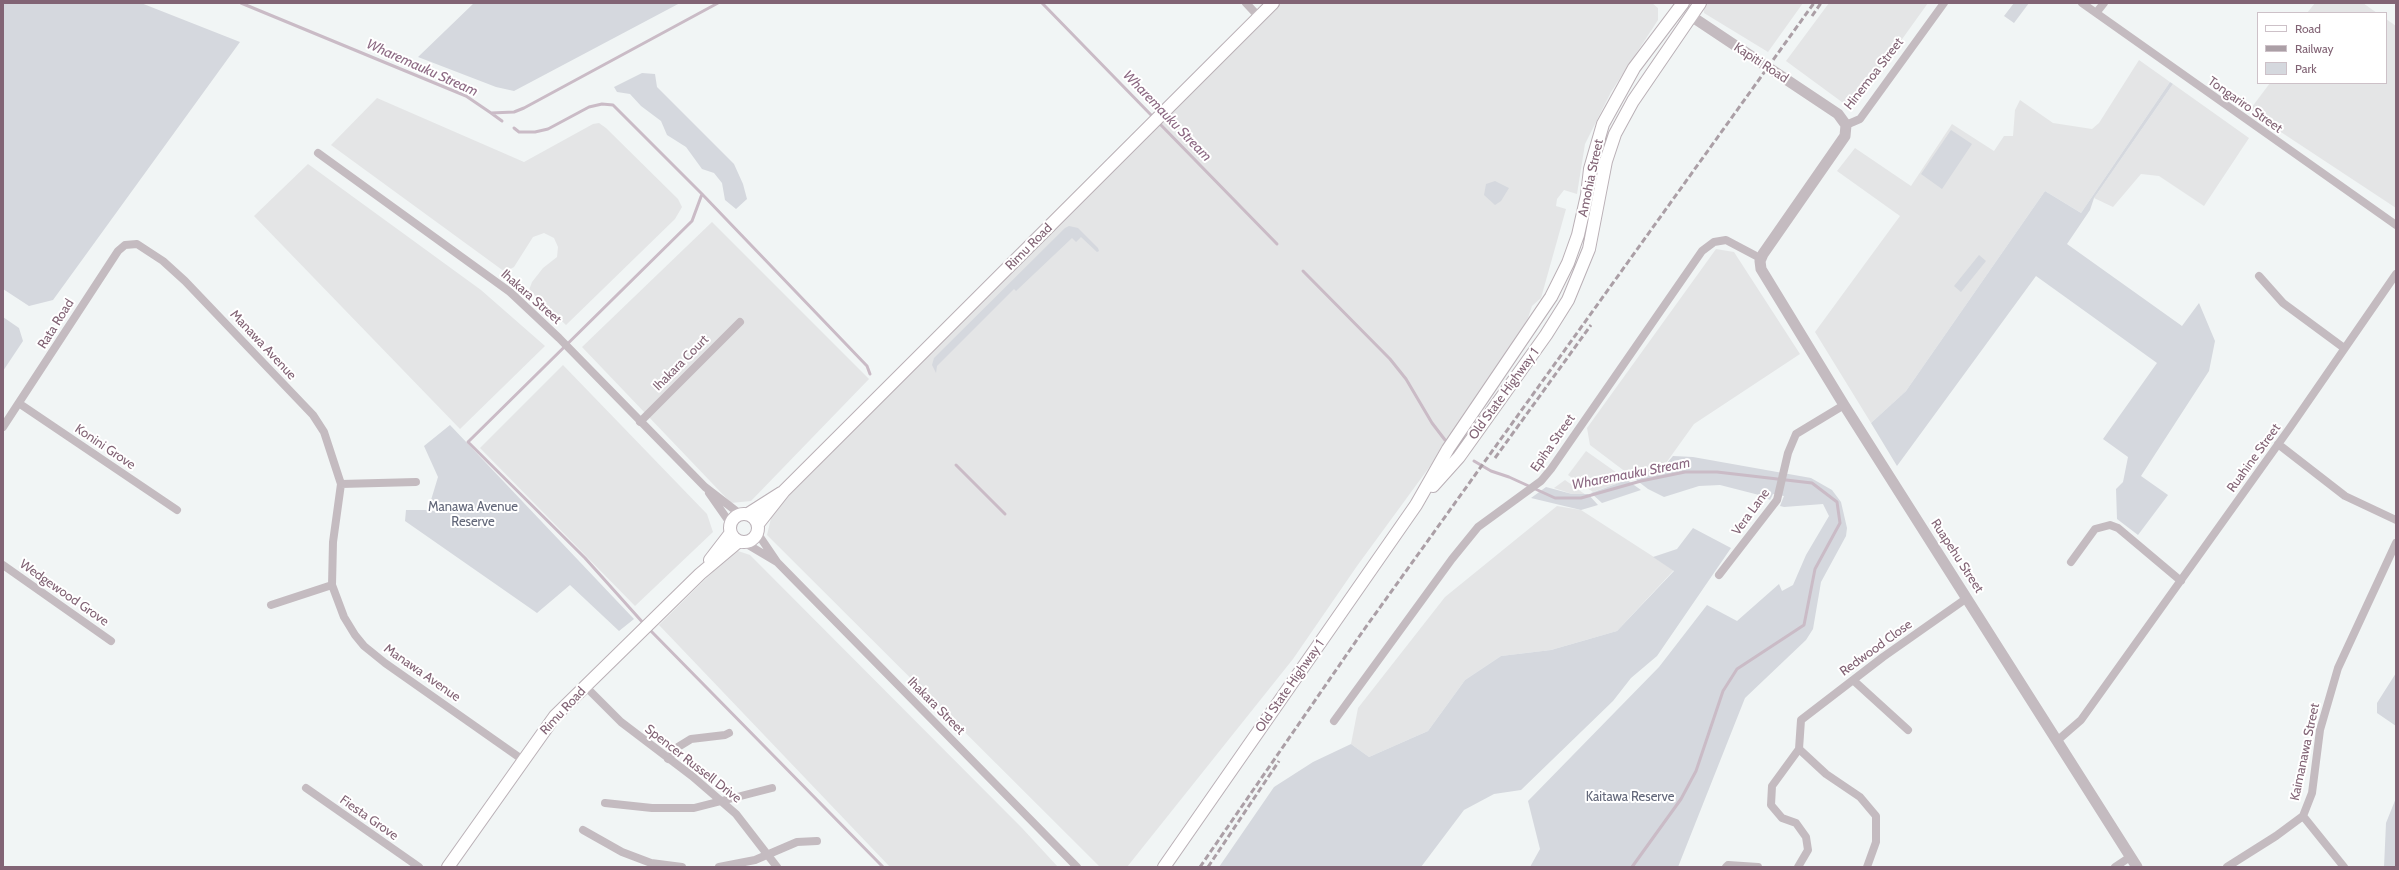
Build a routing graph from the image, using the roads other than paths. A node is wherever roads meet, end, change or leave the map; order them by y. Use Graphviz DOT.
graph roads {
  1 [pos="1246,3"];
  2 [pos="1273,3"];
  3 [pos="1700,3"];
  4 [pos="1944,3"];
  5 [pos="2082,3"];
  6 [pos="2104,3"];
  7 [pos="1678,4"];
  8 [pos="2096,13"];
  9 [pos="1691,16"];
  10 [pos="1259,17"];
  11 [pos="1846,125"];
  12 [pos="318,153"];
  13 [pos="2396,225"];
  14 [pos="137,244"];
  15 [pos="1760,258"];
  16 [pos="2396,274"];
  17 [pos="1580,275"];
  18 [pos="2259,276"];
  19 [pos="740,322"];
  20 [pos="1523,339"];
  21 [pos="2344,348"];
  22 [pos="20,404"];
  23 [pos="1844,405"];
  24 [pos="640,422"];
  25 [pos="3,427"];
  26 [pos="2278,444"];
  27 [pos="416,482"];
  28 [pos="341,484"];
  29 [pos="705,487"];
  30 [pos="784,491"];
  31 [pos="1416,505"];
  32 [pos="177,510"];
  33 [pos="744,514"];
  34 [pos="2396,520"];
  35 [pos="758,529"];
  36 [pos="736,536"];
  37 [pos="2396,543"];
  38 [pos="777,562"];
  39 [pos="2071,562"];
  40 [pos="3,565"];
  41 [pos="1719,575"];
  42 [pos="2181,581"];
  43 [pos="332,585"];
  44 [pos="1967,598"];
  45 [pos="271,605"];
  46 [pos="112,641"];
  47 [pos="1853,680"];
  48 [pos="585,686"];
  49 [pos="1334,721"];
  50 [pos="1908,730"];
  51 [pos="729,732"];
  52 [pos="2058,740"];
  53 [pos="1799,750"];
  54 [pos="668,759"];
  55 [pos="523,760"];
  56 [pos="306,788"];
  57 [pos="772,788"];
  58 [pos="721,800"];
  59 [pos="605,803"];
  60 [pos="2303,816"];
  61 [pos="583,830"];
  62 [pos="817,841"];
  63 [pos="768,854"];
  64 [pos="2130,856"];
  65 [pos="419,867"];
  66 [pos="448,867"];
  67 [pos="682,867"];
  68 [pos="719,867"];
  69 [pos="776,867"];
  70 [pos="1077,867"];
  71 [pos="1164,867"];
  72 [pos="1726,867"];
  73 [pos="1758,867"];
  74 [pos="1798,867"];
  75 [pos="1867,867"];
  76 [pos="2115,867"];
  77 [pos="2137,867"];
  78 [pos="2227,867"];
  79 [pos="2344,867"];
  1 -- 10 [label="street"];
  2 -- 10 [label="main road, Rimu Road"];
  3 -- 9 [label="main road, Amohia Street"];
  4 -- 11 [label="street, Hinemoa Street"];
  5 -- 8 [label="street, Tongariro Street"];
  6 -- 8 [label="street"];
  7 -- 9 [label="main road, Kapiti Road"];
  7 -- 20 [label="main road, Amohia Street"];
  8 -- 13 [label="street, Tongariro Street"];
  9 -- 11 [label="street, Kapiti Road"];
  9 -- 17 [label="main road, Amohia Street"];
  10 -- 30 [label="main road, Rimu Road"];
  11 -- 15 [label="street, Hinemoa Street"];
  12 -- 24 [label="street, Ihakara Street"];
  14 -- 22 [label="street, Rata Road"];
  14 -- 28 [label="street, Manawa Avenue"];
  15 -- 23 [label="street, Ruapehu Street"];
  15 -- 49 [label="street, Epiha Street"];
  16 -- 21 [label="street, Ruahine Street"];
  17 -- 31 [label="main road, Old State Highway 1"];
  18 -- 21 [label="street"];
  19 -- 24 [label="street, Ihakara Court"];
  20 -- 31 [label="main road, Old State Highway 1"];
  21 -- 26 [label="street, Ruahine Street"];
  22 -- 25 [label="street, Rata Road"];
  22 -- 32 [label="street, Konini Grove"];
  23 -- 41 [label="street, Vera Lane"];
  23 -- 44 [label="street, Ruapehu Street"];
  24 -- 29 [label="street, Ihakara Street"];
  26 -- 34 [label="street"];
  26 -- 42 [label="street, Ruahine Street"];
  27 -- 28 [label="street"];
  28 -- 43 [label="street, Manawa Avenue"];
  29 -- 33 [label="street, Ihakara Street"];
  29 -- 36 [label="street, Ihakara Street"];
  30 -- 33 [label="main road, Rimu Road"];
  30 -- 35 [label="main road, Rimu Road"];
  31 -- 71 [label="main road, Old State Highway 1"];
  33 -- 35 [label="main road"];
  33 -- 36 [label="main road, Rimu Road"];
  35 -- 36 [label="main road, Rimu Road"];
  35 -- 38 [label="street, Ihakara Street"];
  36 -- 38 [label="street, Ihakara Street"];
  36 -- 48 [label="main road, Rimu Road"];
  37 -- 60 [label="street, Kaimanawa Street"];
  38 -- 70 [label="street, Ihakara Street"];
  39 -- 42 [label="street"];
  40 -- 46 [label="street, Wedgewood Grove"];
  42 -- 52 [label="street, Ruahine Street"];
  43 -- 45 [label="street"];
  43 -- 55 [label="street, Manawa Avenue"];
  44 -- 47 [label="street, Redwood Close"];
  44 -- 52 [label="street, Ruapehu Street"];
  47 -- 50 [label="street"];
  47 -- 53 [label="street, Redwood Close"];
  48 -- 54 [label="street, Spencer Russell Drive"];
  48 -- 55 [label="main road, Rimu Road"];
  51 -- 54 [label="street"];
  52 -- 64 [label="street, Ruapehu Street"];
  53 -- 74 [label="street"];
  53 -- 75 [label="street"];
  54 -- 58 [label="street, Spencer Russell Drive"];
  55 -- 66 [label="main road, Rimu Road"];
  56 -- 65 [label="street, Fiesta Grove"];
  57 -- 58 [label="street"];
  58 -- 59 [label="street"];
  58 -- 63 [label="street, Spencer Russell Drive"];
  60 -- 78 [label="street, Kaimanawa Street"];
  60 -- 79 [label="street"];
  61 -- 67 [label="street"];
  62 -- 63 [label="street"];
  63 -- 68 [label="street"];
  63 -- 69 [label="street, Spencer Russell Drive"];
  64 -- 76 [label="street"];
  64 -- 77 [label="street, Ruapehu Street"];
  72 -- 73 [label="street"];
}
